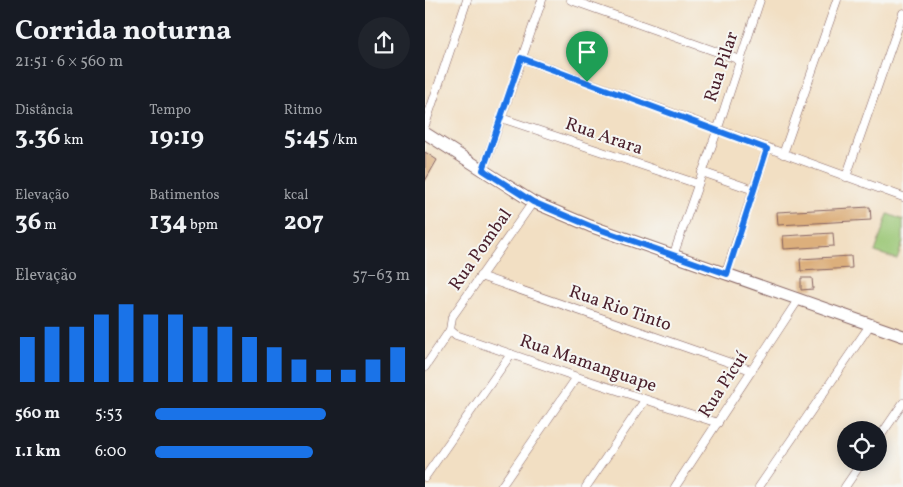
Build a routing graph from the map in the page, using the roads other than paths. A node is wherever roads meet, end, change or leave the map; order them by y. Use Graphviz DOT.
graph roads {
  1 [pos="467,0"];
  2 [pos="542,0"];
  3 [pos="571,0"];
  4 [pos="760,0"];
  5 [pos="837,0"];
  6 [pos="903,14"];
  7 [pos="521,58"];
  8 [pos="740,60"];
  9 [pos="501,118"];
  10 [pos="425,124"];
  11 [pos="717,131"];
  12 [pos="425,133"];
  13 [pos="767,149"];
  14 [pos="783,154"];
  15 [pos="483,170"];
  16 [pos="702,172"];
  17 [pos="846,177"];
  18 [pos="698,184"];
  19 [pos="754,190"];
  20 [pos="903,197"];
  21 [pos="533,202"];
  22 [pos="673,256"];
  23 [pos="727,274"];
  24 [pos="480,276"];
  25 [pos="799,300"];
  26 [pos="870,325"];
  27 [pos="450,330"];
  28 [pos="903,336"];
  29 [pos="511,354"];
  30 [pos="425,367"];
  31 [pos="751,370"];
  32 [pos="577,378"];
  33 [pos="645,400"];
  34 [pos="903,403"];
  35 [pos="718,423"];
  36 [pos="887,426"];
  37 [pos="856,471"];
  38 [pos="425,477"];
  39 [pos="501,487"];
  40 [pos="586,487"];
  41 [pos="675,487"];
  42 [pos="759,487"];
  43 [pos="845,487"];
  1 -- 10 [label="street"];
  2 -- 7 [label="street"];
  3 -- 8 [label="street"];
  4 -- 8 [label="street, Rua Pilar"];
  5 -- 14 [label="street"];
  6 -- 17 [label="street"];
  7 -- 9 [label="street"];
  7 -- 11 [label="street"];
  8 -- 11 [label="street, Rua Pilar"];
  9 -- 15 [label="street"];
  9 -- 18 [label="street, Rua Arara"];
  11 -- 13 [label="street"];
  11 -- 16 [label="street, Rua Pilar"];
  12 -- 15 [label="street"];
  13 -- 14 [label="street"];
  13 -- 19 [label="street"];
  14 -- 17 [label="street"];
  15 -- 21 [label="street"];
  16 -- 18 [label="street, Rua Pilar"];
  16 -- 19 [label="street"];
  17 -- 20 [label="street"];
  18 -- 22 [label="street, Rua Pilar"];
  19 -- 23 [label="street"];
  21 -- 22 [label="street"];
  21 -- 24 [label="street, Rua Pombal"];
  22 -- 23 [label="street"];
  23 -- 25 [label="street"];
  24 -- 27 [label="street, Rua Pombal"];
  24 -- 31 [label="street, Rua Rio Tinto"];
  25 -- 26 [label="street"];
  25 -- 31 [label="street, Rua Picuí"];
  26 -- 28 [label="street"];
  26 -- 42 [label="street"];
  27 -- 29 [label="street, Rua Mamanguape"];
  27 -- 30 [label="street, Rua Pombal"];
  29 -- 32 [label="street, Rua Mamanguape"];
  29 -- 38 [label="street"];
  31 -- 35 [label="street, Rua Picuí"];
  32 -- 33 [label="street, Rua Mamanguape"];
  32 -- 39 [label="street"];
  33 -- 35 [label="street, Rua Mamanguape"];
  33 -- 40 [label="street"];
  34 -- 36 [label="street"];
  35 -- 41 [label="street, Rua Picuí"];
  37 -- 43 [label="street"];
}
